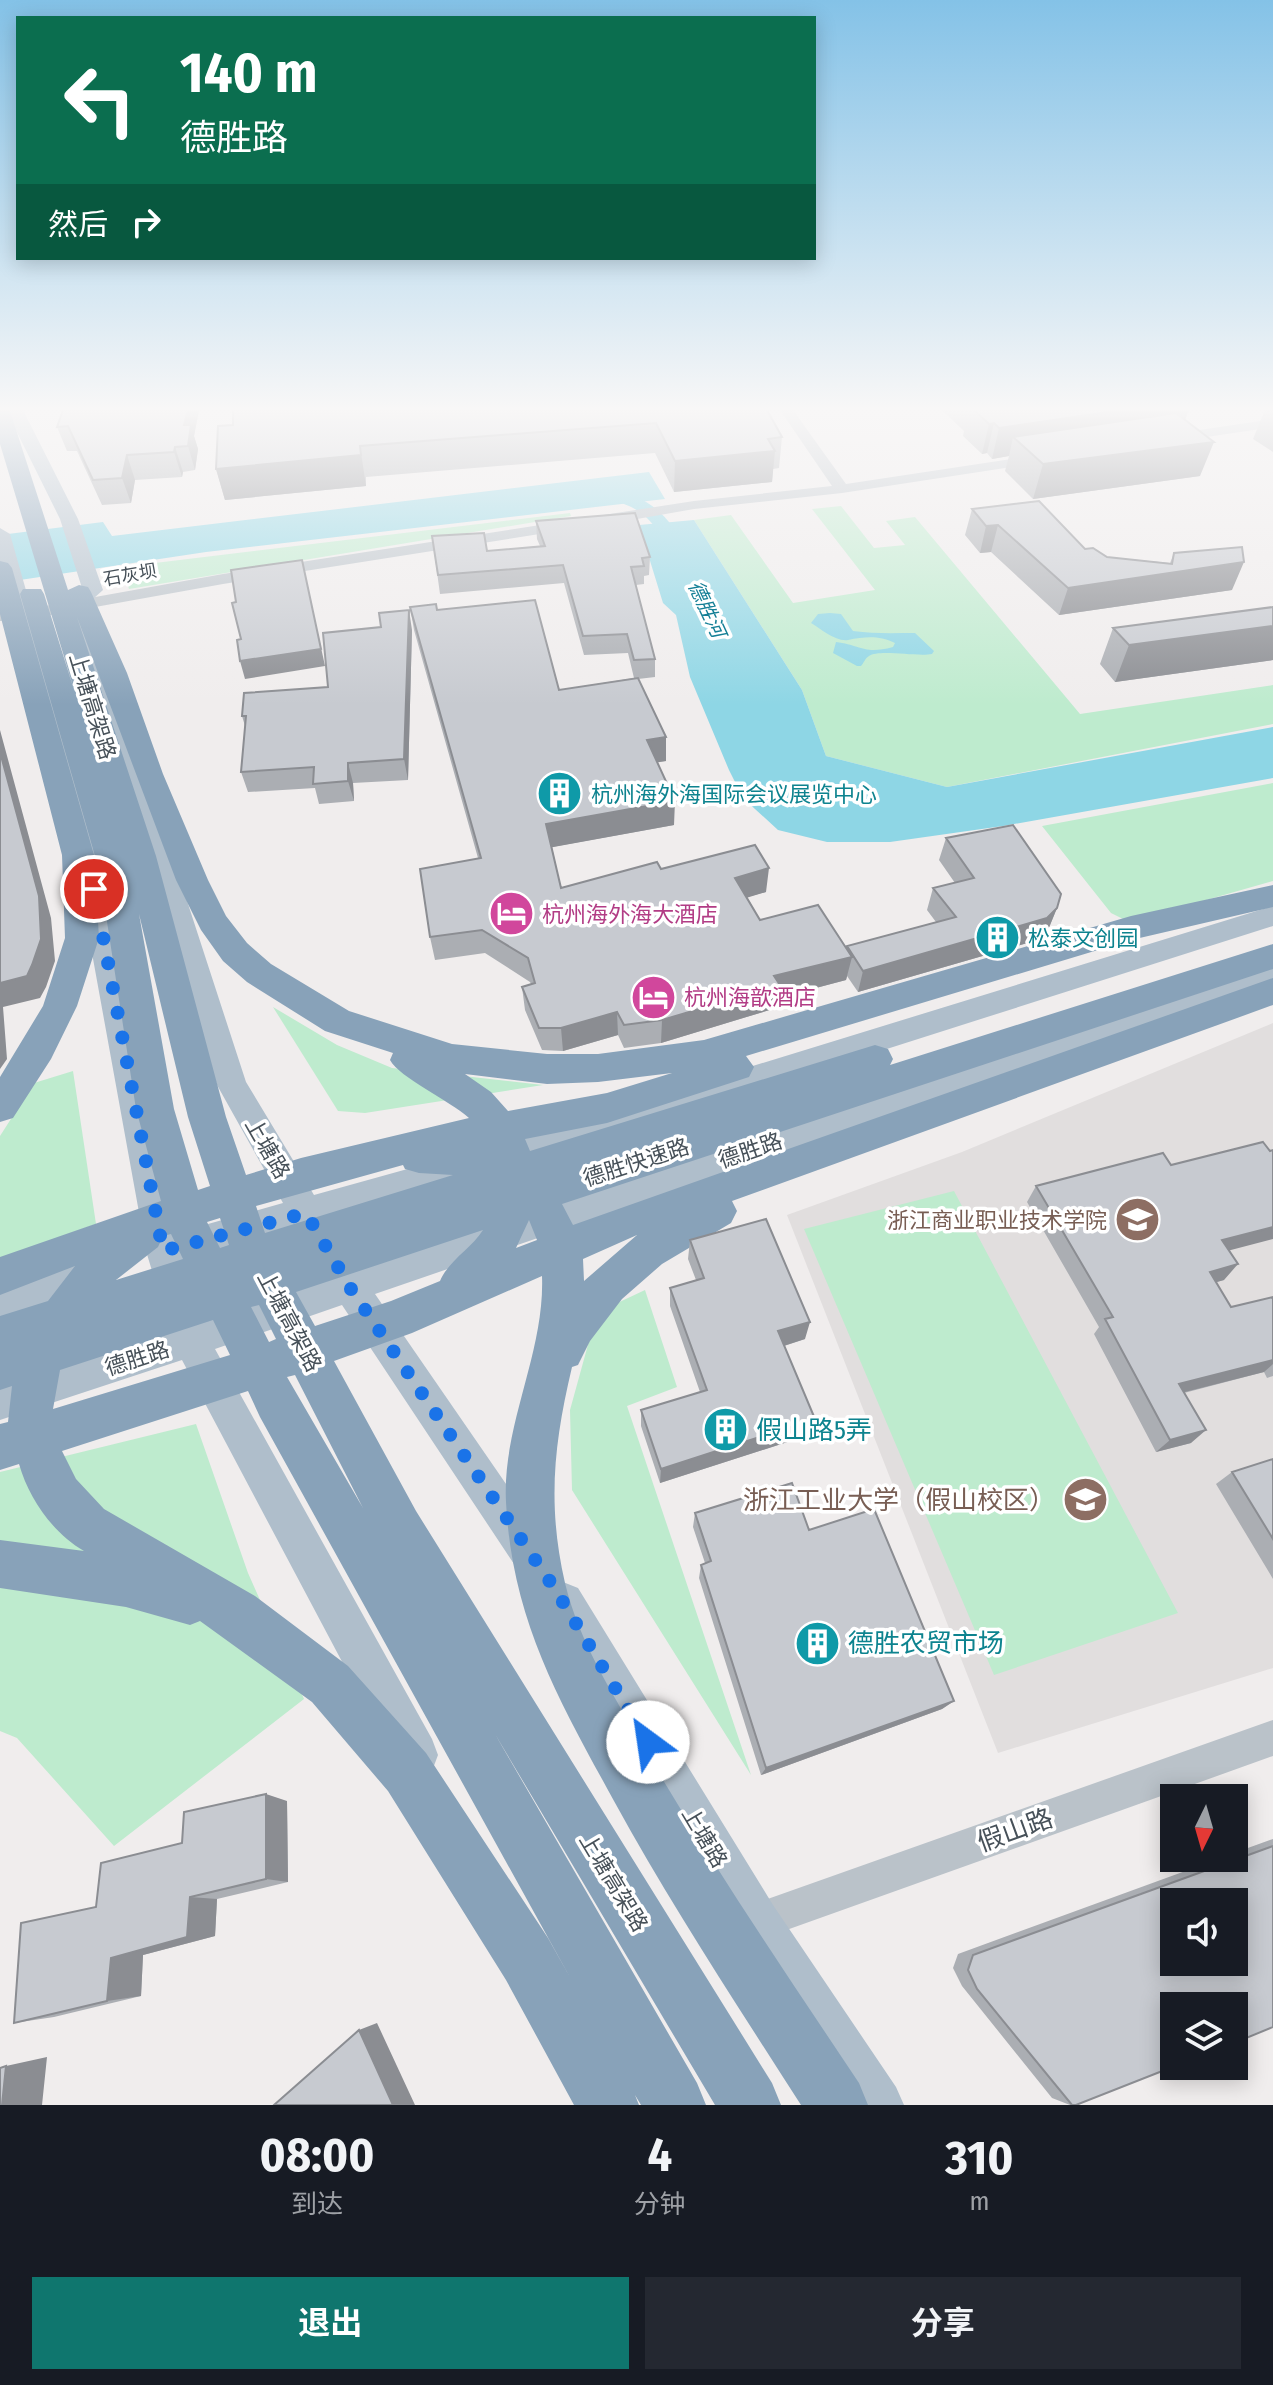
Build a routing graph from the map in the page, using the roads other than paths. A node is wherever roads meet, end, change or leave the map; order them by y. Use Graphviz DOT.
graph roads {
  1 [pos="6,508"];
  2 [pos="34,508"];
  3 [pos="47,508"];
  4 [pos="62,508"];
  5 [pos="675,508"];
  6 [pos="0,534"];
  7 [pos="0,568"];
  8 [pos="73,606"];
  9 [pos="14,612"];
  10 [pos="148,728"];
  11 [pos="136,781"];
  12 [pos="1273,899"];
  13 [pos="1273,916"];
  14 [pos="1273,933"];
  15 [pos="1273,956"];
  16 [pos="1273,974"];
  17 [pos="1273,991"];
  18 [pos="1273,1005"];
  19 [pos="337,1021"];
  20 [pos="2,1106"];
  21 [pos="370,1157"];
  22 [pos="306,1213"];
  23 [pos="167,1233"];
  24 [pos="0,1276"];
  25 [pos="351,1289"];
  26 [pos="0,1306"];
  27 [pos="397,1319"];
  28 [pos="0,1336"];
  29 [pos="191,1341"];
  30 [pos="0,1369"];
  31 [pos="542,1396"];
  32 [pos="0,1402"];
  33 [pos="0,1428"];
  34 [pos="58,1432"];
  35 [pos="0,1447"];
  36 [pos="0,1564"];
  37 [pos="237,1614"];
  38 [pos="1273,1738"];
  39 [pos="756,1922"];
  40 [pos="598,2105"];
  41 [pos="608,2105"];
  42 [pos="675,2105"];
  43 [pos="750,2105"];
  44 [pos="837,2105"];
  45 [pos="878,2105"];
  1 -- 42 [label="highway, 上塘高架路"];
  2 -- 43 [label="highway, 上塘高架路"];
  3 -- 19 [label="highway"];
  4 -- 8 [label="main road"];
  5 -- 8 [label="street, 石灰坝"];
  6 -- 9 [label="main road"];
  7 -- 20 [label="highway"];
  8 -- 9 [label="street, 石灰坝"];
  8 -- 11 [label="main road, 上塘路"];
  9 -- 23 [label="main road"];
  10 -- 11 [label="main road"];
  11 -- 22 [label="main road, 上塘路"];
  12 -- 19 [label="highway"];
  12 -- 21 [label="highway"];
  13 -- 22 [label="main road"];
  14 -- 28 [label="highway, 德胜快速路"];
  15 -- 30 [label="highway, 德胜快速路"];
  16 -- 25 [label="main road, 德胜路"];
  17 -- 27 [label="highway"];
  18 -- 31 [label="highway"];
  19 -- 27 [label="highway"];
  21 -- 23 [label="highway"];
  21 -- 31 [label="highway"];
  22 -- 23 [label="main road"];
  22 -- 25 [label="main road, 上塘路"];
  23 -- 24 [label="highway"];
  23 -- 26 [label="main road"];
  23 -- 29 [label="main road"];
  23 -- 37 [label="highway"];
  25 -- 29 [label="main road, 德胜路"];
  25 -- 39 [label="main road, 上塘路"];
  27 -- 34 [label="highway"];
  29 -- 32 [label="main road, 德胜路"];
  29 -- 40 [label="main road"];
  31 -- 44 [label="highway"];
  33 -- 34 [label="highway"];
  34 -- 35 [label="highway"];
  36 -- 37 [label="highway"];
  37 -- 41 [label="highway"];
  38 -- 39 [label="street, 假山路"];
  39 -- 45 [label="main road, 上塘路"];
}
